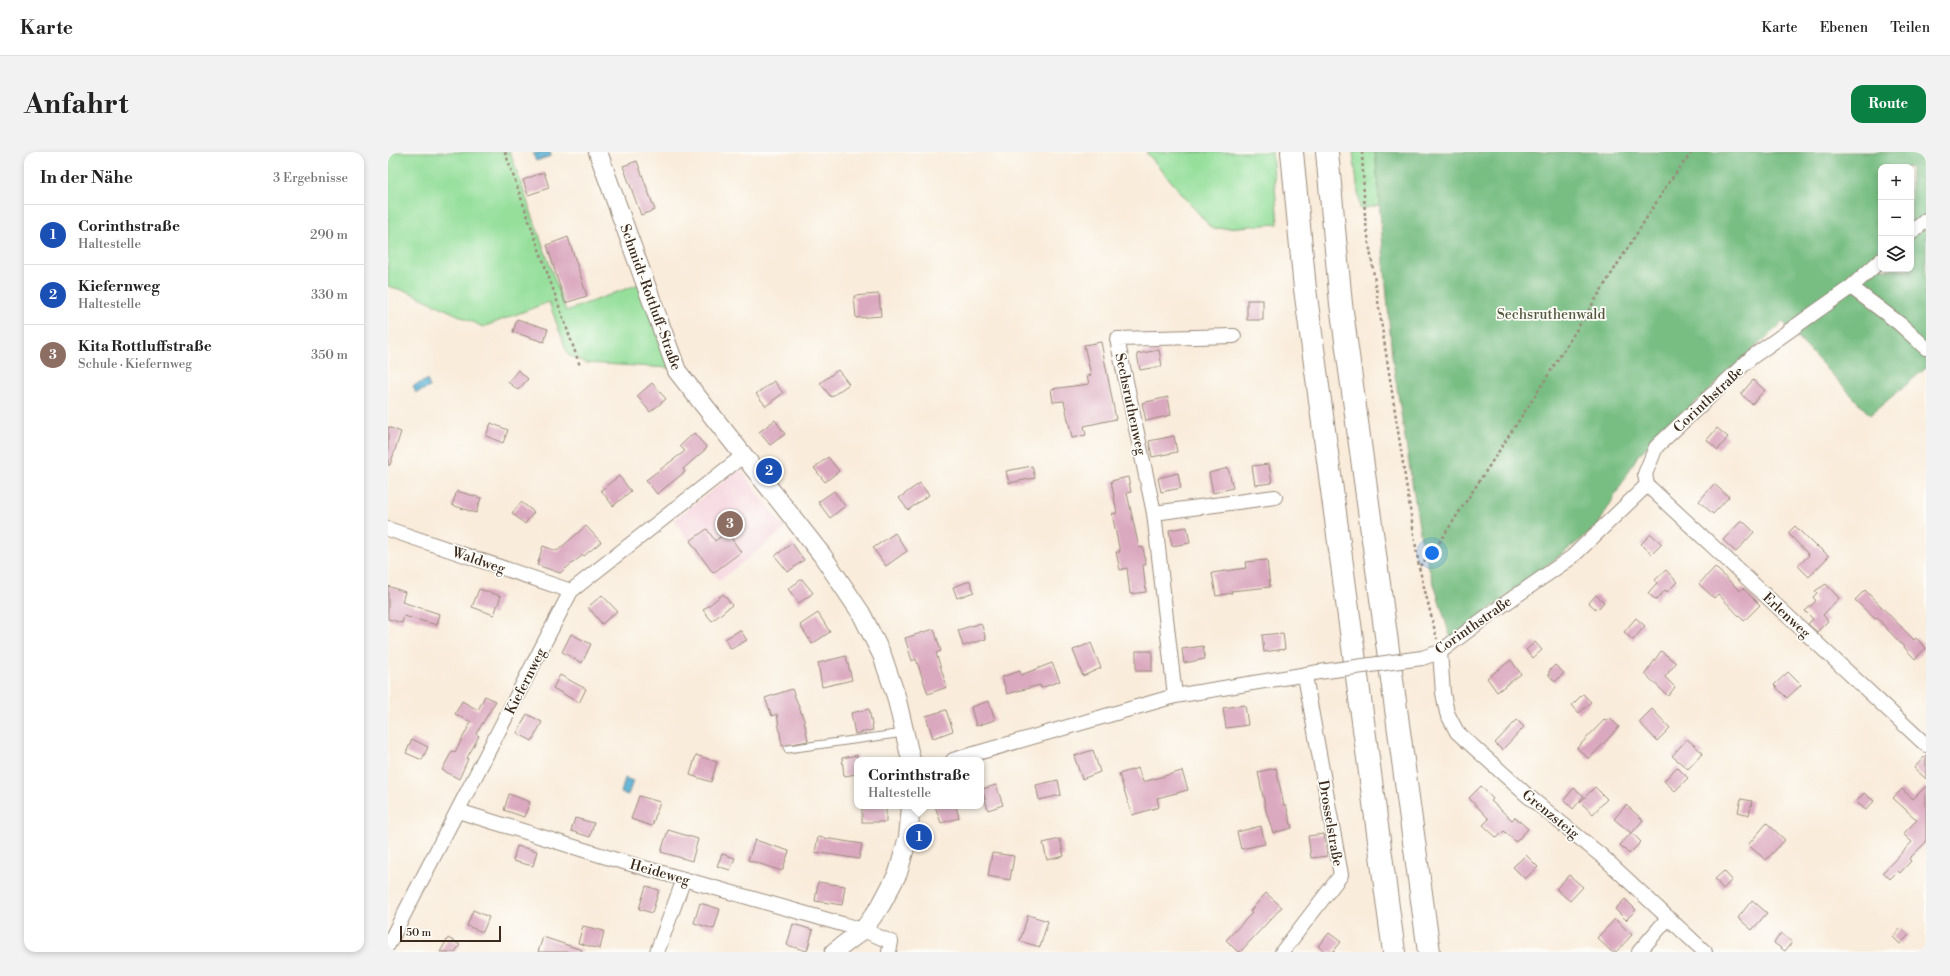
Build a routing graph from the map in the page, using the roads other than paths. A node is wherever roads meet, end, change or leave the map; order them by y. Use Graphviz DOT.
graph roads {
  1 [pos="598,152"];
  2 [pos="1292,152"];
  3 [pos="1327,152"];
  4 [pos="1926,220"];
  5 [pos="1914,231"];
  6 [pos="1878,263"];
  7 [pos="1851,286"];
  8 [pos="1234,336"];
  9 [pos="1926,348"];
  10 [pos="744,456"];
  11 [pos="1648,485"];
  12 [pos="1275,497"];
  13 [pos="1154,513"];
  14 [pos="388,529"];
  15 [pos="571,591"];
  16 [pos="1440,652"];
  17 [pos="1304,676"];
  18 [pos="1175,696"];
  19 [pos="905,733"];
  20 [pos="1926,745"];
  21 [pos="788,749"];
  22 [pos="910,757"];
  23 [pos="963,757"];
  24 [pos="911,809"];
  25 [pos="458,811"];
  26 [pos="684,879"];
  27 [pos="1668,918"];
  28 [pos="863,930"];
  29 [pos="388,945"];
  30 [pos="657,952"];
  31 [pos="834,952"];
  32 [pos="889,952"];
  33 [pos="1282,952"];
  34 [pos="1394,952"];
  35 [pos="1429,952"];
  36 [pos="1639,952"];
  37 [pos="1705,952"];
  1 -- 10 [label="street, Schmidt-Rottluff-Straße"];
  2 -- 34 [label="highway"];
  3 -- 35 [label="highway"];
  4 -- 5 [label="street"];
  6 -- 7 [label="street, Corinthstraße"];
  7 -- 9 [label="street"];
  7 -- 11 [label="street, Corinthstraße"];
  8 -- 13 [label="street, Sechsruthenweg"];
  10 -- 15 [label="street, Kiefernweg"];
  10 -- 19 [label="street, Schmidt-Rottluff-Straße"];
  11 -- 16 [label="street, Corinthstraße"];
  11 -- 20 [label="street, Erlenweg"];
  12 -- 13 [label="street"];
  13 -- 18 [label="street, Sechsruthenweg"];
  14 -- 15 [label="street, Waldweg"];
  15 -- 25 [label="street, Kiefernweg"];
  16 -- 17 [label="street, Corinthstraße, bridge"];
  16 -- 27 [label="street, Grenzsteig"];
  17 -- 18 [label="street, Corinthstraße"];
  17 -- 33 [label="street, Drosselstraße"];
  18 -- 23 [label="street, Corinthstraße"];
  19 -- 21 [label="lane"];
  19 -- 22 [label="street, Schmidt-Rottluff-Straße"];
  24 -- 28 [label="street"];
  25 -- 26 [label="street, Heideweg"];
  25 -- 29 [label="street, Kiefernweg"];
  26 -- 28 [label="street, Heideweg"];
  26 -- 30 [label="street"];
  27 -- 36 [label="street"];
  27 -- 37 [label="street, Grenzsteig"];
  28 -- 31 [label="street"];
  28 -- 32 [label="street"];
}
